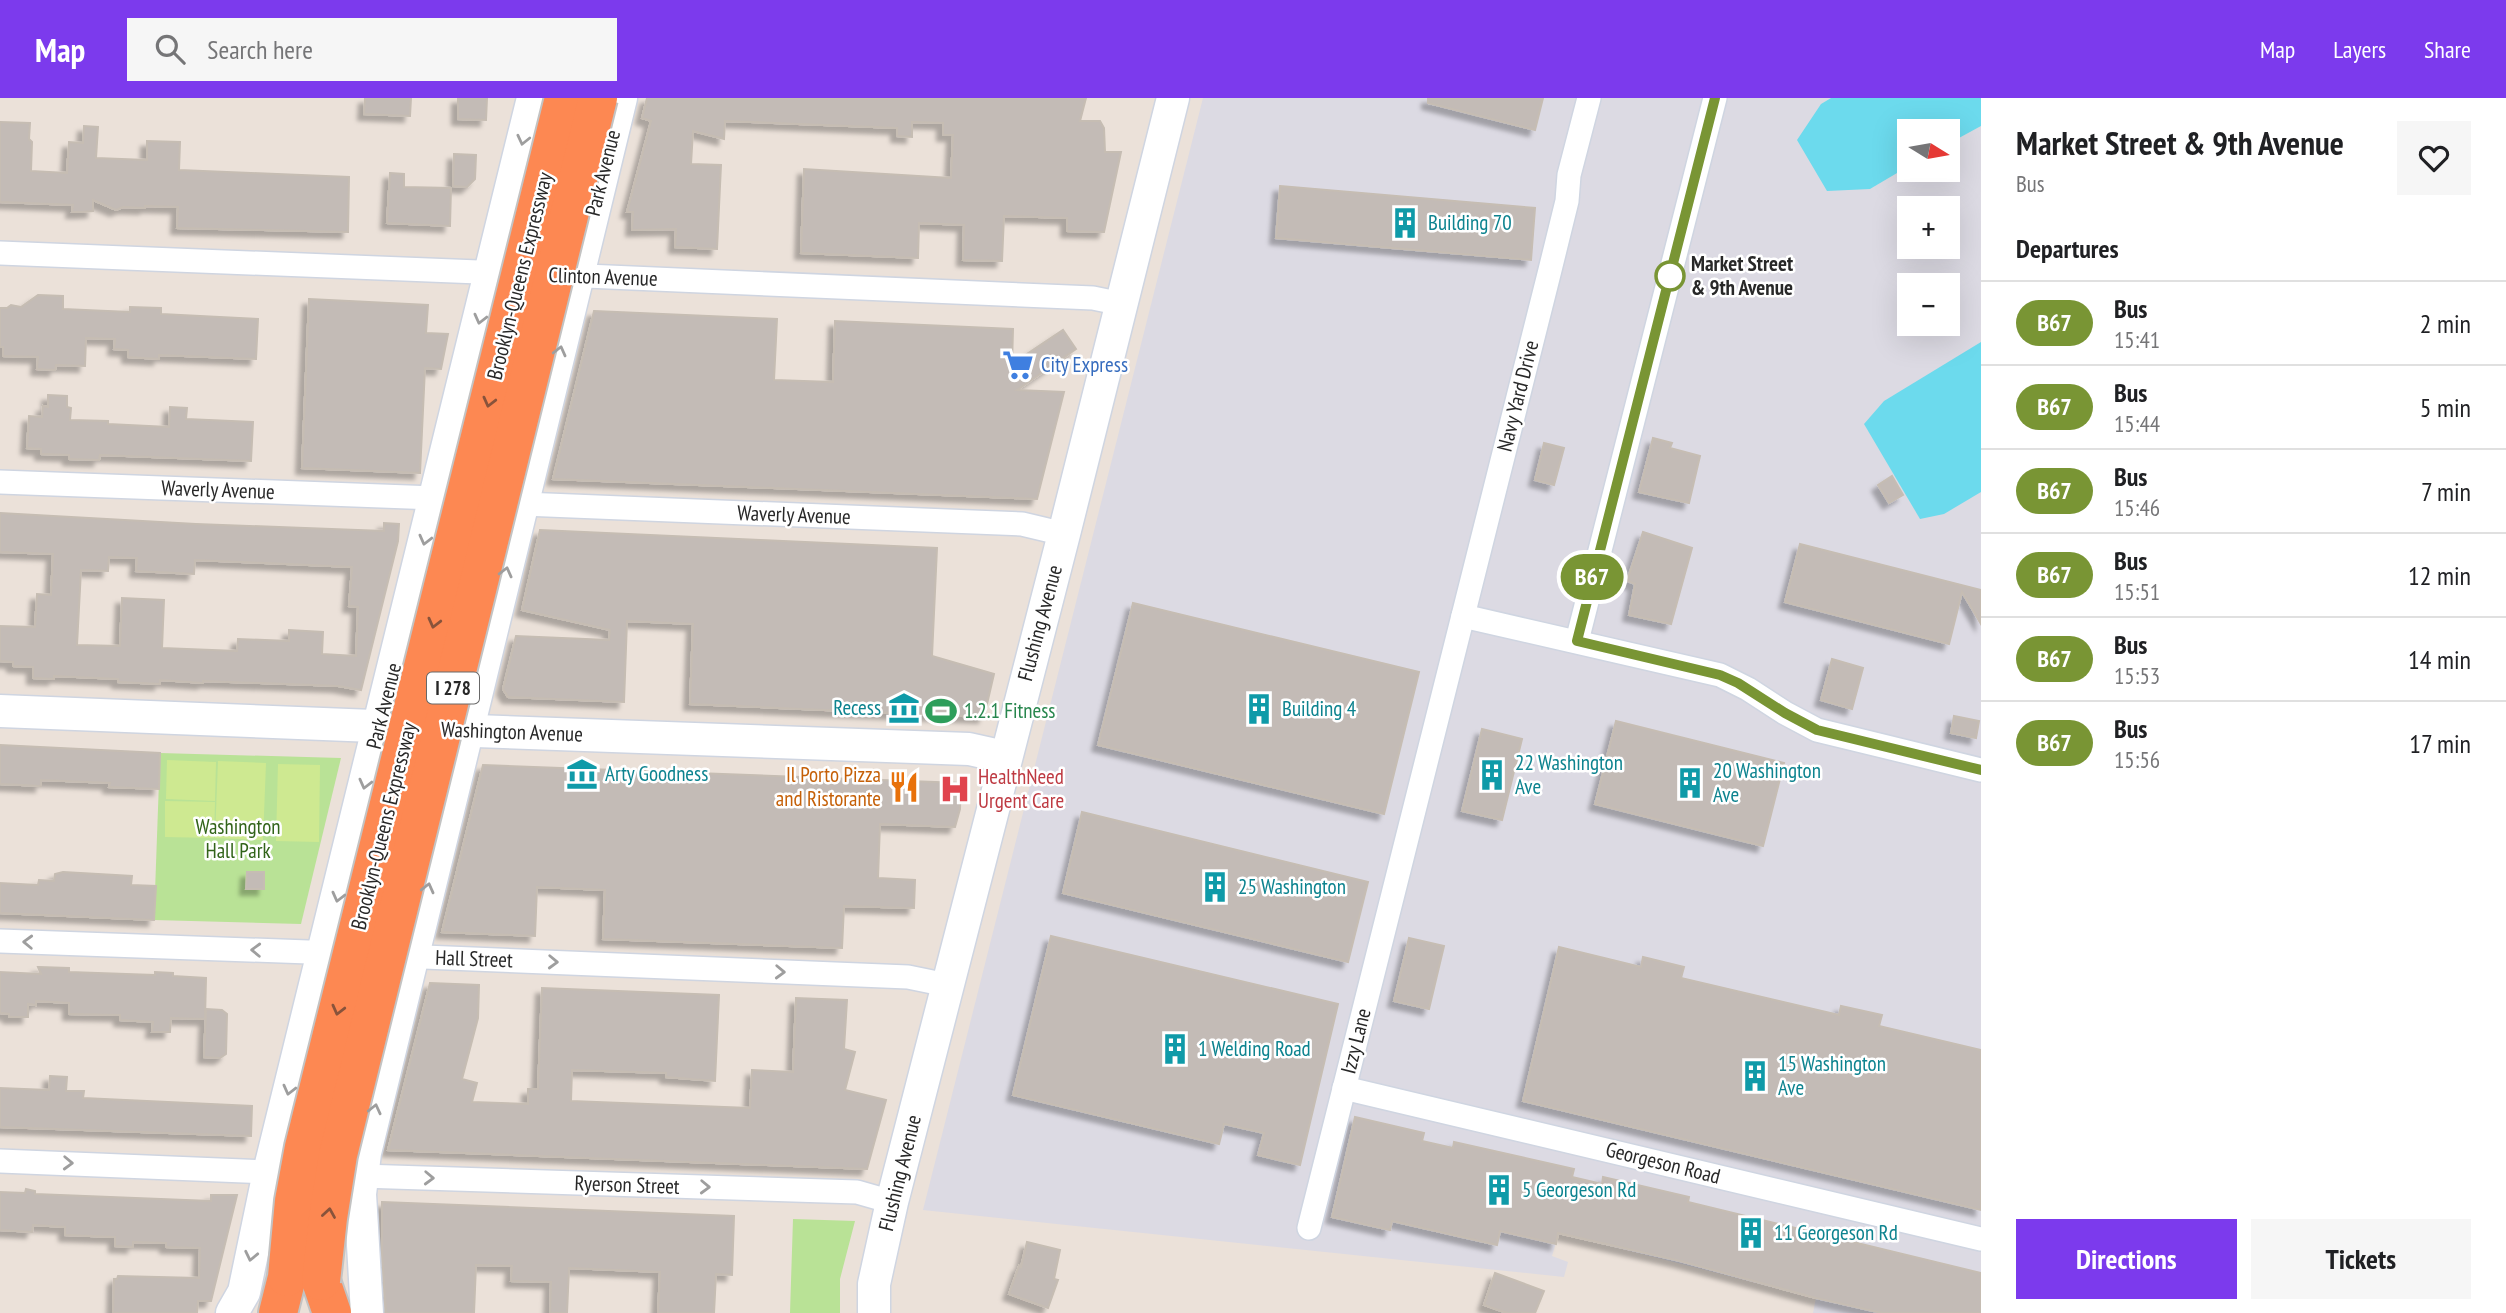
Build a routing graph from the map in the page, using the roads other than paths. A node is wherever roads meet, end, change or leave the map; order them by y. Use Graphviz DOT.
graph roads {
  1 [pos="533,98"];
  2 [pos="564,98"];
  3 [pos="598,98"];
  4 [pos="621,98"];
  5 [pos="1173,98"];
  6 [pos="1589,98"];
  7 [pos="1715,98"];
  8 [pos="0,253"];
  9 [pos="491,272"];
  10 [pos="578,276"];
  11 [pos="1122,304"];
  12 [pos="0,482"];
  13 [pos="435,498"];
  14 [pos="523,504"];
  15 [pos="1064,534"];
  16 [pos="1463,616"];
  17 [pos="1577,641"];
  18 [pos="0,711"];
  19 [pos="379,726"];
  20 [pos="466,730"];
  21 [pos="1014,759"];
  22 [pos="1981,770"];
  23 [pos="1403,854"];
  24 [pos="0,941"];
  25 [pos="324,953"];
  26 [pos="411,957"];
  27 [pos="947,985"];
  28 [pos="1344,1088"];
  29 [pos="0,1161"];
  30 [pos="269,1172"];
  31 [pos="360,1176"];
  32 [pos="892,1202"];
  33 [pos="1309,1228"];
  34 [pos="1981,1239"];
  35 [pos="305,1302"];
  36 [pos="240,1306"];
  37 [pos="367,1313"];
  38 [pos="874,1313"];
  1 -- 9 [label="main road, Park Avenue, one-way"];
  2 -- 35 [label="highway, Brooklyn-Queens Expressway / I 278, one-way, bridge"];
  35 -- 3 [label="highway, Brooklyn-Queens Expressway / I 278, one-way, bridge"];
  4 -- 10 [label="main road, Park Avenue"];
  5 -- 11 [label="main road, Flushing Avenue"];
  6 -- 16 [label="street, Navy Yard Drive"];
  7 -- 17 [label="street"];
  8 -- 9 [label="street, Clinton Avenue"];
  9 -- 10 [label="street, Clinton Avenue"];
  9 -- 13 [label="main road, Park Avenue, one-way"];
  10 -- 11 [label="street, Clinton Avenue"];
  14 -- 10 [label="main road, Park Avenue, one-way"];
  11 -- 15 [label="main road, Flushing Avenue"];
  12 -- 13 [label="street, Waverly Avenue"];
  13 -- 19 [label="main road, Park Avenue, one-way"];
  14 -- 15 [label="street, Waverly Avenue"];
  20 -- 14 [label="main road, Park Avenue, one-way"];
  15 -- 21 [label="main road, Flushing Avenue"];
  16 -- 17 [label="street"];
  16 -- 23 [label="street, Navy Yard Drive"];
  17 -- 22 [label="street"];
  18 -- 19 [label="main road, Washington Avenue"];
  19 -- 20 [label="main road, Washington Avenue"];
  19 -- 25 [label="main road, Park Avenue, one-way"];
  20 -- 21 [label="main road, Washington Avenue"];
  26 -- 20 [label="main road, Park Avenue, one-way"];
  21 -- 27 [label="main road, Flushing Avenue"];
  23 -- 28 [label="street, Izzy Lane"];
  25 -- 24 [label="street, Hall Street, one-way"];
  25 -- 26 [label="street, Hall Street"];
  25 -- 30 [label="main road, Park Avenue, one-way"];
  26 -- 27 [label="street, Hall Street, one-way"];
  31 -- 26 [label="main road, Park Avenue, one-way"];
  27 -- 32 [label="main road, Flushing Avenue"];
  28 -- 33 [label="street, Izzy Lane"];
  28 -- 34 [label="street, Georgeson Road"];
  29 -- 30 [label="street, one-way"];
  30 -- 36 [label="main road, Park Avenue, one-way"];
  31 -- 32 [label="street, Ryerson Street, one-way"];
  31 -- 37 [label="main road, Park Avenue"];
  32 -- 38 [label="main road, Flushing Avenue"];
}
